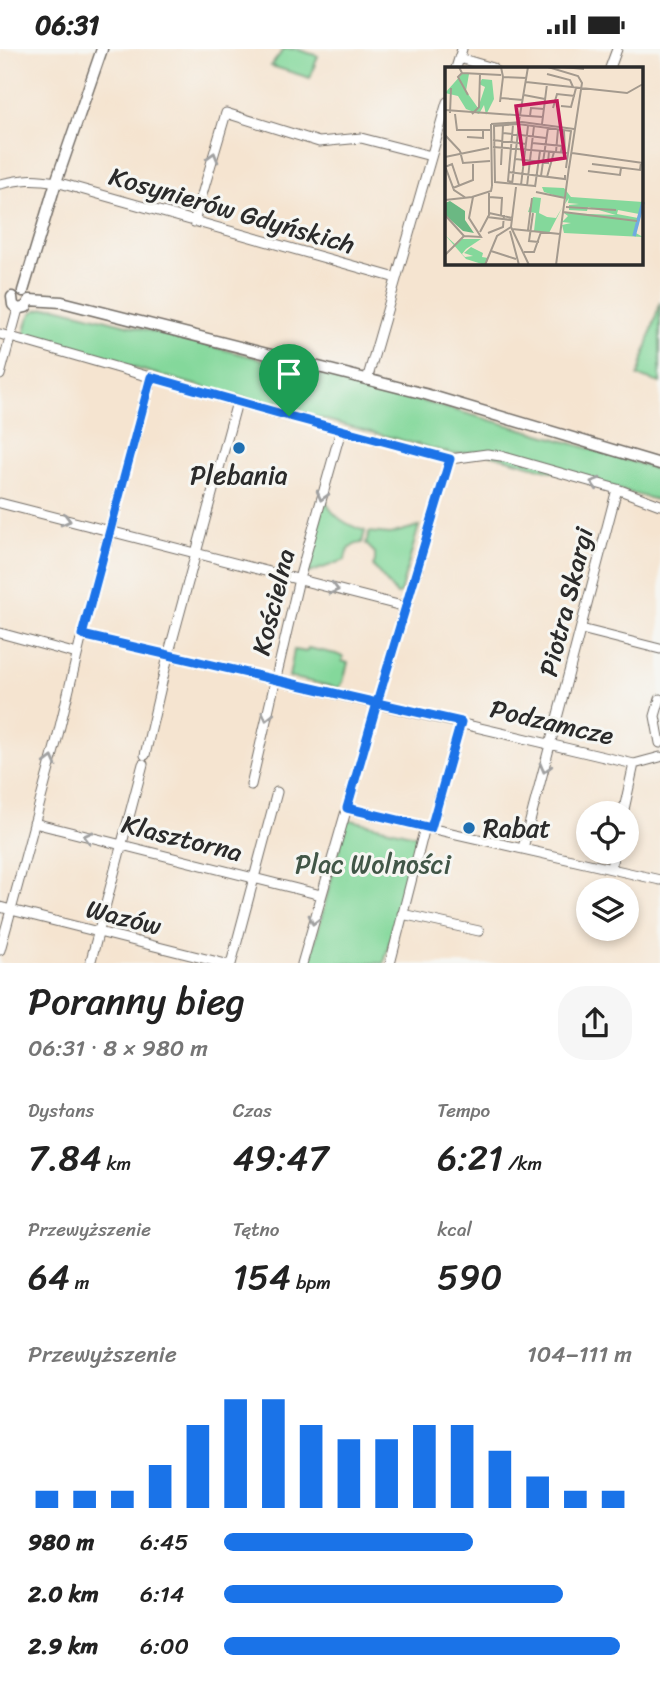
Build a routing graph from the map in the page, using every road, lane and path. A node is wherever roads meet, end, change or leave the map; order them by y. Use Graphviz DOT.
graph roads {
  1 [pos="103,49"];
  2 [pos="617,49"];
  3 [pos="461,53"];
  4 [pos="491,67"];
  5 [pos="610,67"];
  6 [pos="445,106"];
  7 [pos="431,156"];
  8 [pos="56,183"];
  9 [pos="0,184"];
  10 [pos="194,222"];
  11 [pos="396,278"];
  12 [pos="0,294"];
  13 [pos="27,295"];
  14 [pos="12,297"];
  15 [pos="18,309"];
  16 [pos="5,336"];
  17 [pos="0,375"];
  18 [pos="151,377"];
  19 [pos="367,380"];
  20 [pos="237,402"];
  21 [pos="341,430"];
  22 [pos="450,459"];
  23 [pos="660,464"];
  24 [pos="617,489"];
  25 [pos="0,503"];
  26 [pos="660,505"];
  27 [pos="109,531"];
  28 [pos="196,553"];
  29 [pos="299,579"];
  30 [pos="405,607"];
  31 [pos="581,629"];
  32 [pos="0,633"];
  33 [pos="82,635"];
  34 [pos="660,649"];
  35 [pos="77,654"];
  36 [pos="168,656"];
  37 [pos="276,680"];
  38 [pos="660,699"];
  39 [pos="377,703"];
  40 [pos="461,722"];
  41 [pos="660,743"];
  42 [pos="551,744"];
  43 [pos="660,757"];
  44 [pos="634,764"];
  45 [pos="251,785"];
  46 [pos="277,792"];
  47 [pos="626,801"];
  48 [pos="347,808"];
  49 [pos="34,823"];
  50 [pos="428,828"];
  51 [pos="122,845"];
  52 [pos="523,848"];
  53 [pos="612,864"];
  54 [pos="611,868"];
  55 [pos="254,878"];
  56 [pos="660,878"];
  57 [pos="320,895"];
  58 [pos="0,907"];
  59 [pos="11,910"];
  60 [pos="402,914"];
  61 [pos="479,931"];
  62 [pos="98,933"];
  63 [pos="0,950"];
  64 [pos="90,963"];
  65 [pos="224,963"];
  66 [pos="228,963"];
  67 [pos="302,963"];
  68 [pos="390,963"];
  1 -- 8 [label="street"];
  2 -- 5 [label="street"];
  3 -- 4 [label="street"];
  6 -- 7 [label="street"];
  10 -- 7 [label="street, one-way"];
  7 -- 11 [label="street"];
  8 -- 9 [label="street, Kosynierów Gdyńskich"];
  8 -- 10 [label="street, Kosynierów Gdyńskich"];
  8 -- 13 [label="street"];
  10 -- 11 [label="street, Kosynierów Gdyńskich"];
  11 -- 19 [label="street"];
  12 -- 14 [label="street"];
  13 -- 14 [label="street"];
  13 -- 15 [label="street"];
  13 -- 19 [label="street"];
  14 -- 15 [label="street"];
  15 -- 16 [label="street"];
  16 -- 17 [label="street"];
  16 -- 18 [label="street"];
  18 -- 20 [label="street"];
  18 -- 27 [label="street"];
  19 -- 23 [label="street"];
  20 -- 21 [label="street"];
  20 -- 28 [label="street"];
  21 -- 22 [label="street"];
  21 -- 29 [label="street, Kościelna, one-way"];
  24 -- 22 [label="street, one-way"];
  22 -- 30 [label="street"];
  24 -- 26 [label="street"];
  24 -- 31 [label="street, Piotra Skargi"];
  25 -- 27 [label="street, one-way"];
  27 -- 28 [label="street"];
  27 -- 33 [label="street"];
  28 -- 29 [label="street"];
  28 -- 36 [label="street"];
  29 -- 30 [label="street, one-way"];
  29 -- 37 [label="street, Kościelna"];
  30 -- 39 [label="street"];
  31 -- 34 [label="street"];
  31 -- 42 [label="street, Piotra Skargi"];
  32 -- 35 [label="street"];
  33 -- 35 [label="street"];
  33 -- 36 [label="street, Podzamcze"];
  49 -- 35 [label="street, one-way"];
  36 -- 37 [label="street, Podzamcze"];
  36 -- 51 [label="street"];
  37 -- 39 [label="street, Podzamcze"];
  37 -- 45 [label="street, Kościelna, one-way"];
  38 -- 41 [label="street"];
  39 -- 40 [label="street, Podzamcze"];
  39 -- 48 [label="street"];
  40 -- 42 [label="street, Podzamcze"];
  40 -- 50 [label="street"];
  42 -- 44 [label="street, Podzamcze"];
  42 -- 52 [label="street, Piotra Skargi, one-way"];
  43 -- 44 [label="street"];
  44 -- 47 [label="street, Podzamcze"];
  46 -- 55 [label="street"];
  48 -- 50 [label="street"];
  48 -- 57 [label="street"];
  51 -- 49 [label="street, Klasztorna, one-way"];
  49 -- 59 [label="street"];
  50 -- 52 [label="street"];
  50 -- 60 [label="street"];
  51 -- 55 [label="street, Klasztorna"];
  51 -- 62 [label="street"];
  52 -- 54 [label="street"];
  53 -- 54 [label="street"];
  54 -- 56 [label="street"];
  55 -- 57 [label="street, Klasztorna"];
  55 -- 66 [label="street"];
  57 -- 67 [label="street, one-way"];
  58 -- 59 [label="street, Wazów"];
  59 -- 62 [label="street, Wazów"];
  59 -- 63 [label="street"];
  60 -- 61 [label="street"];
  60 -- 68 [label="street"];
  62 -- 64 [label="street"];
  62 -- 65 [label="street, Wazów"];
}
